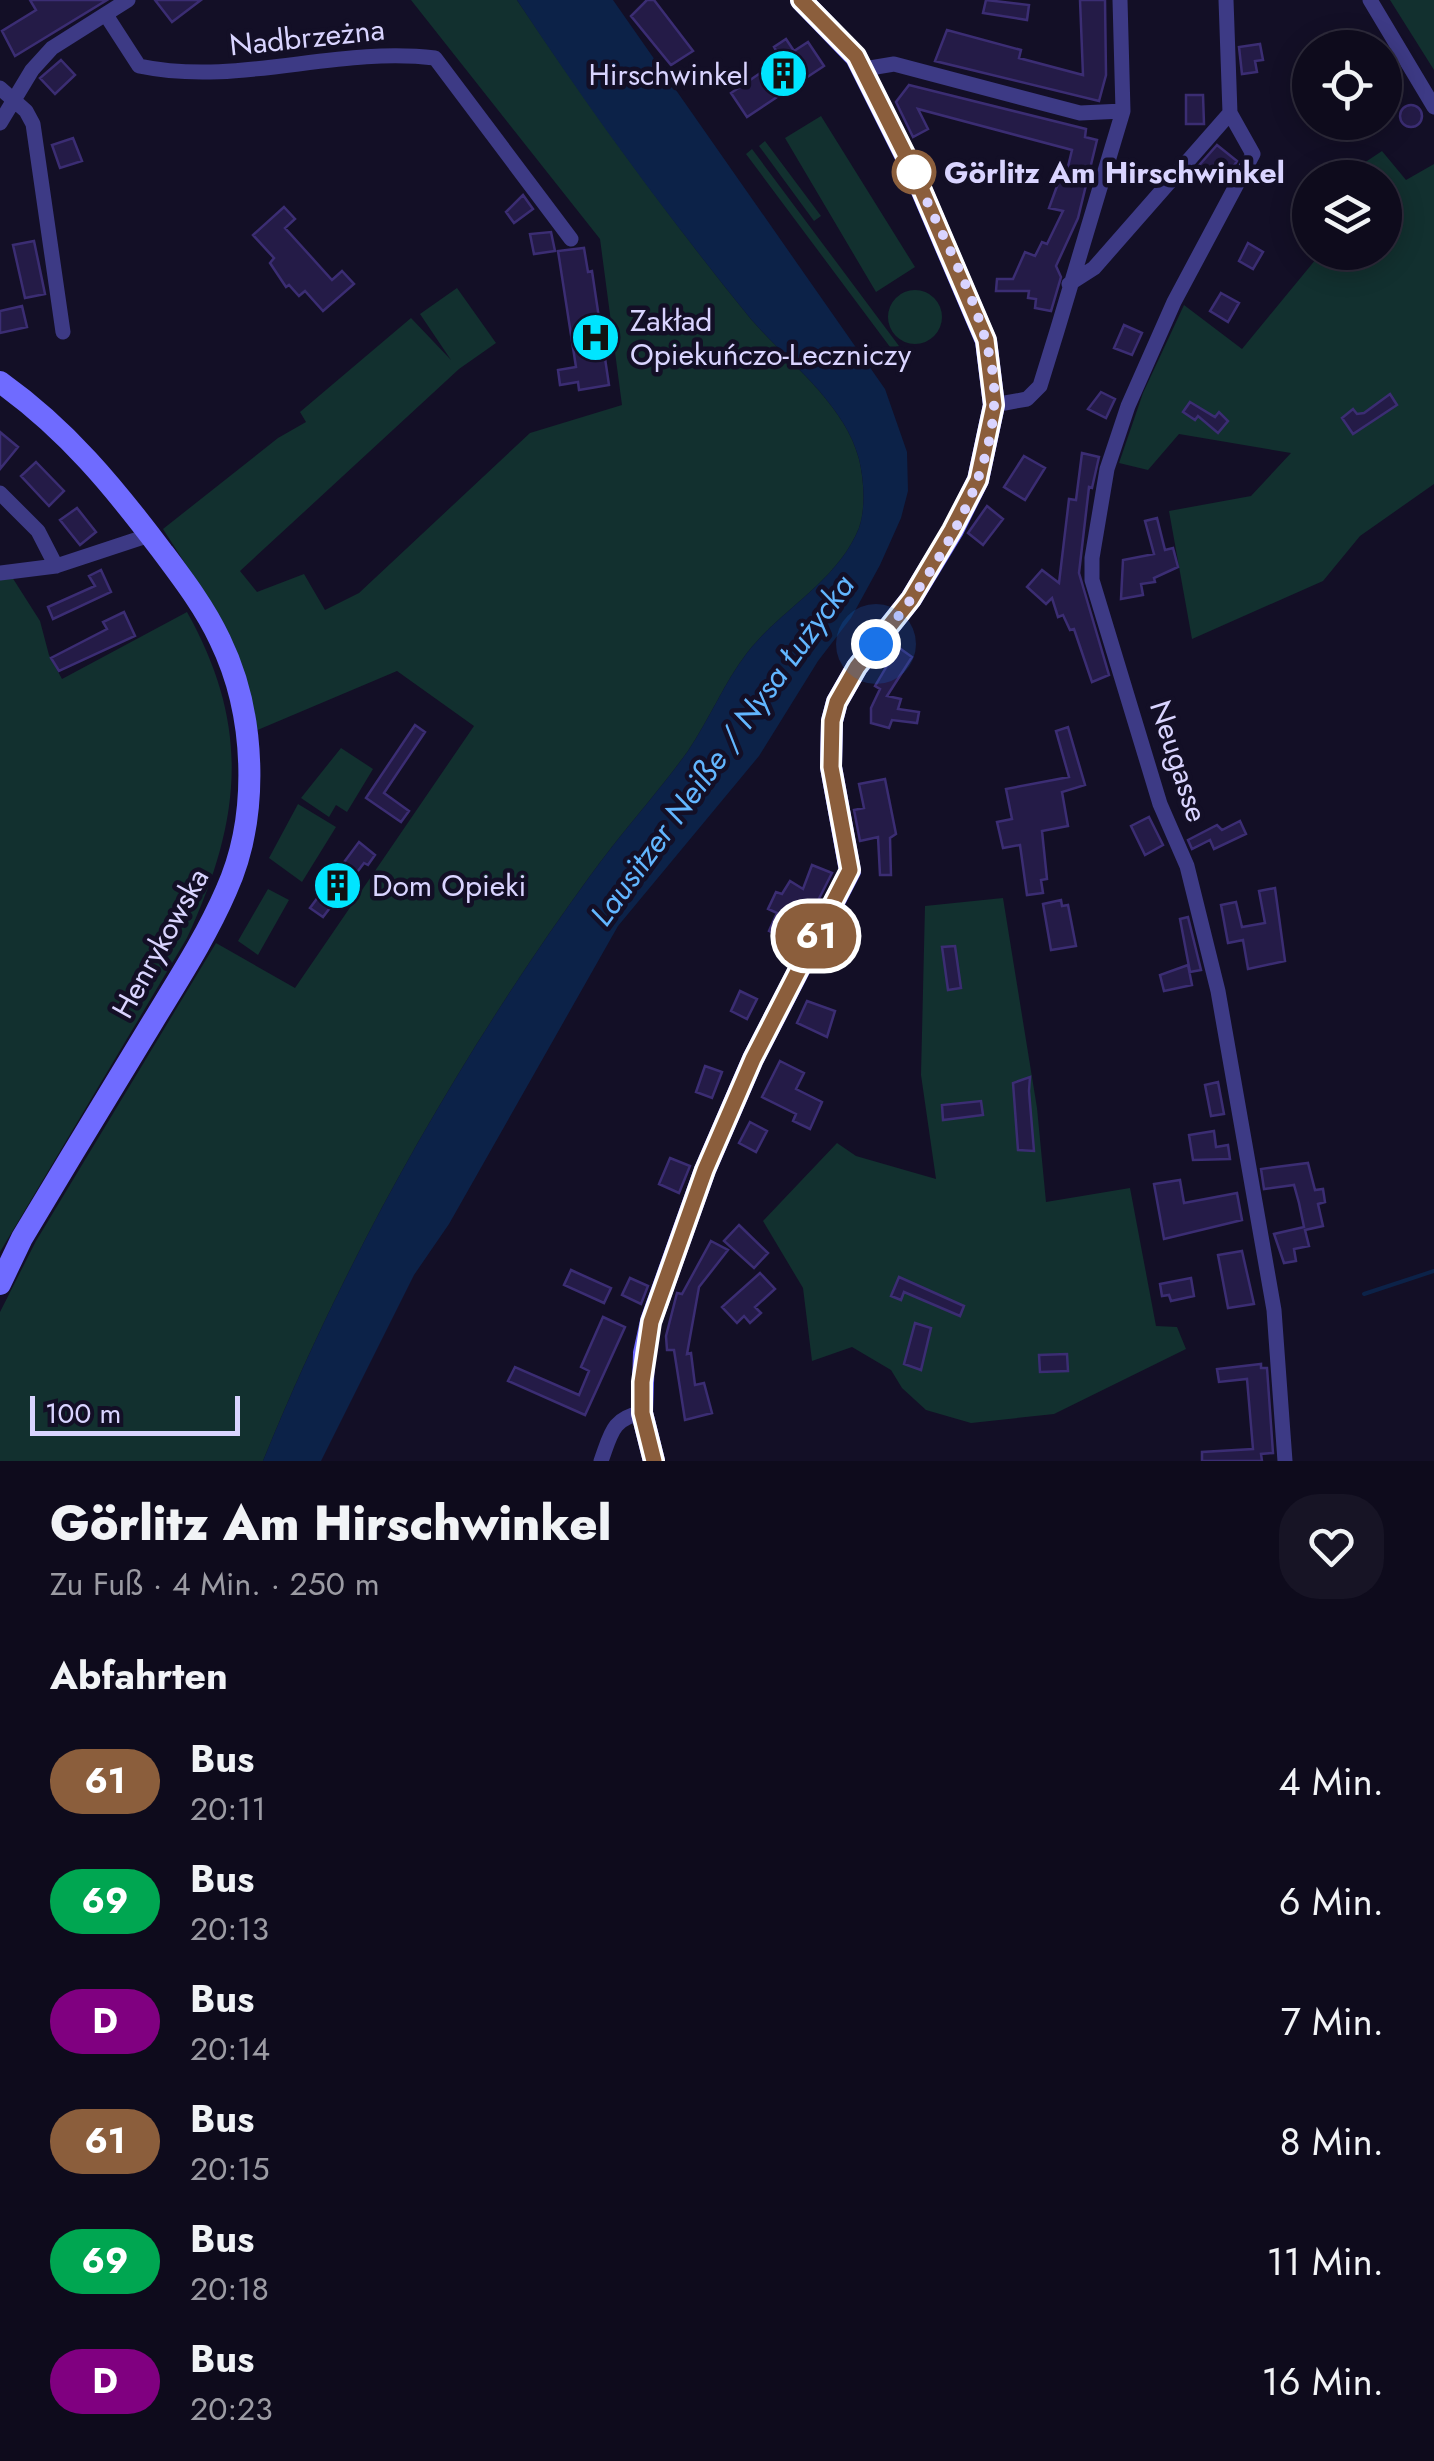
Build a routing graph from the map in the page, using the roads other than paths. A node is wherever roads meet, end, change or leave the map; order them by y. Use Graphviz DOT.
graph roads {
  1 [pos="128,0"];
  2 [pos="800,0"];
  3 [pos="1120,0"];
  4 [pos="1226,0"];
  5 [pos="1370,0"];
  6 [pos="106,15"];
  7 [pos="864,70"];
  8 [pos="0,88"];
  9 [pos="14,100"];
  10 [pos="1434,107"];
  11 [pos="1122,111"];
  12 [pos="1230,113"];
  13 [pos="0,123"];
  14 [pos="572,239"];
  15 [pos="1069,284"];
  16 [pos="62,332"];
  17 [pos="0,382"];
  18 [pos="994,405"];
  19 [pos="0,493"];
  20 [pos="150,535"];
  21 [pos="56,566"];
  22 [pos="0,573"];
  23 [pos="0,1284"];
  24 [pos="642,1413"];
  25 [pos="602,1461"];
  26 [pos="654,1461"];
  27 [pos="1286,1461"];
  1 -- 6 [label="street"];
  2 -- 7 [label="street"];
  3 -- 11 [label="street"];
  4 -- 12 [label="street"];
  5 -- 10 [label="street"];
  6 -- 9 [label="street"];
  6 -- 14 [label="street, Nadbrzeżna"];
  7 -- 11 [label="street"];
  7 -- 18 [label="street"];
  8 -- 9 [label="street"];
  9 -- 13 [label="street"];
  9 -- 16 [label="street"];
  11 -- 15 [label="street"];
  12 -- 15 [label="street"];
  12 -- 27 [label="street, Neugasse"];
  15 -- 18 [label="street"];
  17 -- 20 [label="street, Henrykowska"];
  18 -- 24 [label="street"];
  19 -- 21 [label="street"];
  20 -- 21 [label="street"];
  20 -- 23 [label="street, Henrykowska"];
  21 -- 22 [label="street"];
  24 -- 25 [label="street"];
  24 -- 26 [label="street"];
}
